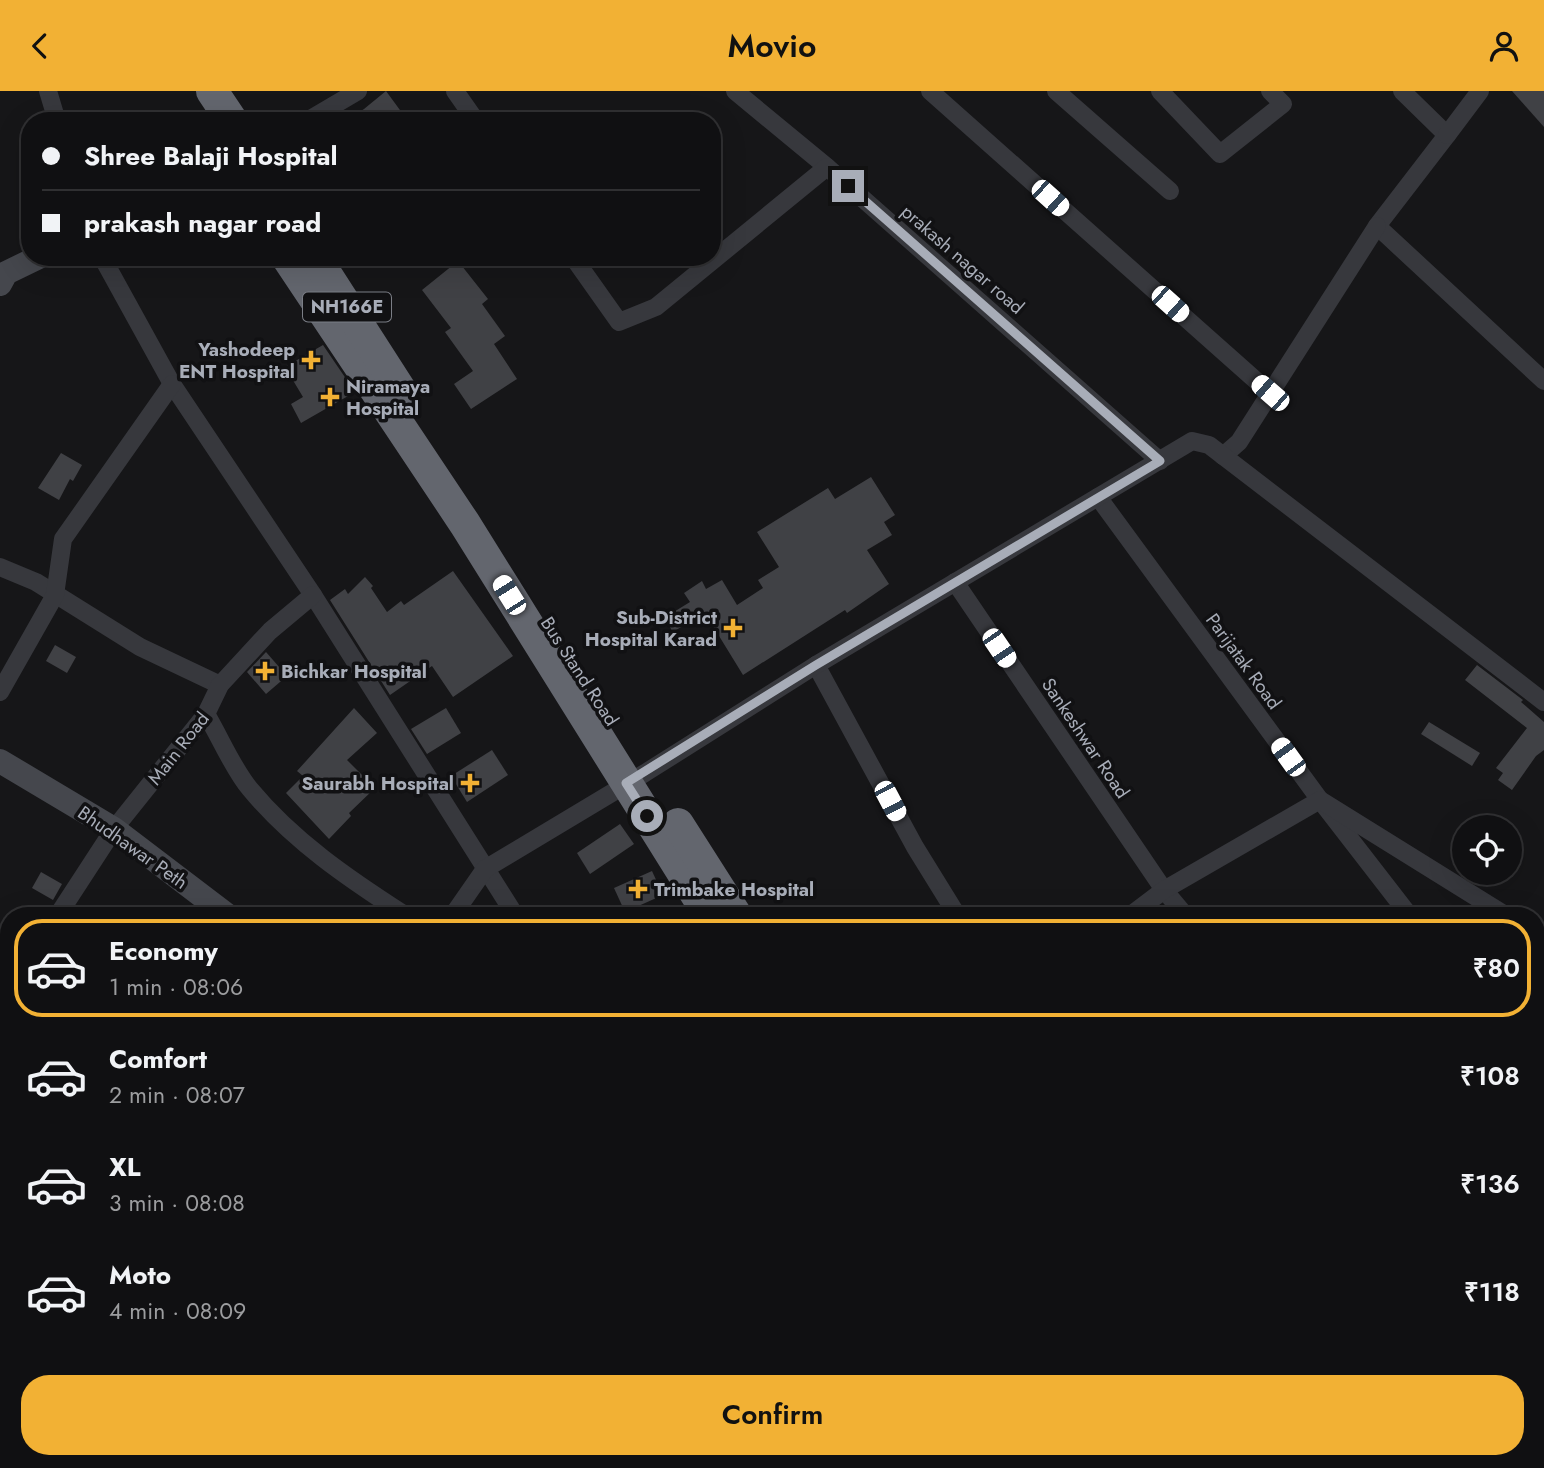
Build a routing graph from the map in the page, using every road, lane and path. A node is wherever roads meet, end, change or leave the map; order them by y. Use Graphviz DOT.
graph roads {
  1 [pos="48,91"];
  2 [pos="191,91"];
  3 [pos="212,91"];
  4 [pos="358,91"];
  5 [pos="455,91"];
  6 [pos="735,91"];
  7 [pos="930,91"];
  8 [pos="1056,91"];
  9 [pos="1160,91"];
  10 [pos="1270,91"];
  11 [pos="1402,91"];
  12 [pos="1480,91"];
  13 [pos="54,112"];
  14 [pos="204,112"];
  15 [pos="226,112"];
  16 [pos="322,112"];
  17 [pos="470,112"];
  18 [pos="1447,135"];
  19 [pos="827,167"];
  20 [pos="1170,191"];
  21 [pos="1377,226"];
  22 [pos="721,254"];
  23 [pos="21,266"];
  24 [pos="107,266"];
  25 [pos="293,266"];
  26 [pos="321,266"];
  27 [pos="579,266"];
  28 [pos="706,266"];
  29 [pos="2,275"];
  30 [pos="1544,380"];
  31 [pos="172,384"];
  32 [pos="1270,393"];
  33 [pos="1223,456"];
  34 [pos="1160,461"];
  35 [pos="1098,497"];
  36 [pos="0,567"];
  37 [pos="954,582"];
  38 [pos="55,595"];
  39 [pos="313,595"];
  40 [pos="816,665"];
  41 [pos="220,685"];
  42 [pos="0,692"];
  43 [pos="1544,702"];
  44 [pos="206,714"];
  45 [pos="0,761"];
  46 [pos="627,783"];
  47 [pos="1320,800"];
  48 [pos="114,829"];
  49 [pos="485,869"];
  50 [pos="1164,890"];
  51 [pos="63,907"];
  52 [pos="216,907"];
  53 [pos="393,907"];
  54 [pos="459,907"];
  55 [pos="510,907"];
  56 [pos="704,907"];
  57 [pos="729,907"];
  58 [pos="952,907"];
  59 [pos="1142,907"];
  60 [pos="1178,907"];
  61 [pos="1403,907"];
  62 [pos="1492,907"];
  1 -- 13 [label="street"];
  2 -- 14 [label="highway"];
  3 -- 15 [label="highway"];
  4 -- 16 [label="street"];
  5 -- 17 [label="street"];
  6 -- 19 [label="street, prakash nagar road"];
  7 -- 32 [label="street"];
  8 -- 20 [label="street"];
  9 -- 10 [label="street"];
  11 -- 18 [label="street"];
  12 -- 18 [label="street"];
  18 -- 21 [label="street"];
  19 -- 22 [label="street"];
  19 -- 34 [label="street, prakash nagar road"];
  21 -- 30 [label="street"];
  21 -- 32 [label="street"];
  23 -- 29 [label="street"];
  24 -- 31 [label="street"];
  25 -- 46 [label="highway, NH166E"];
  26 -- 46 [label="highway, Bus Stand Road / NH166E"];
  27 -- 28 [label="street"];
  31 -- 38 [label="street"];
  31 -- 39 [label="street"];
  32 -- 33 [label="street"];
  33 -- 34 [label="street"];
  33 -- 43 [label="street"];
  34 -- 35 [label="street"];
  35 -- 37 [label="street"];
  35 -- 47 [label="street, Parijatak Road"];
  36 -- 38 [label="street"];
  37 -- 40 [label="street"];
  37 -- 50 [label="street, Sankeshwar Road"];
  38 -- 41 [label="street"];
  38 -- 42 [label="street"];
  39 -- 41 [label="street, Main Road"];
  39 -- 49 [label="street"];
  40 -- 46 [label="street"];
  40 -- 58 [label="street"];
  41 -- 44 [label="street, Main Road"];
  44 -- 48 [label="street, Main Road"];
  44 -- 53 [label="street"];
  45 -- 48 [label="street, Bhudhawar Peth"];
  46 -- 49 [label="street"];
  46 -- 56 [label="highway, NH166E"];
  46 -- 57 [label="highway, Bus Stand Road / NH166E"];
  47 -- 50 [label="street"];
  47 -- 61 [label="street, Parijatak Road"];
  47 -- 62 [label="street"];
  48 -- 51 [label="street, Main Road"];
  48 -- 52 [label="street, Bhudhawar Peth"];
  49 -- 54 [label="street"];
  49 -- 55 [label="street"];
  50 -- 59 [label="street"];
  50 -- 60 [label="street, Sankeshwar Road"];
}
